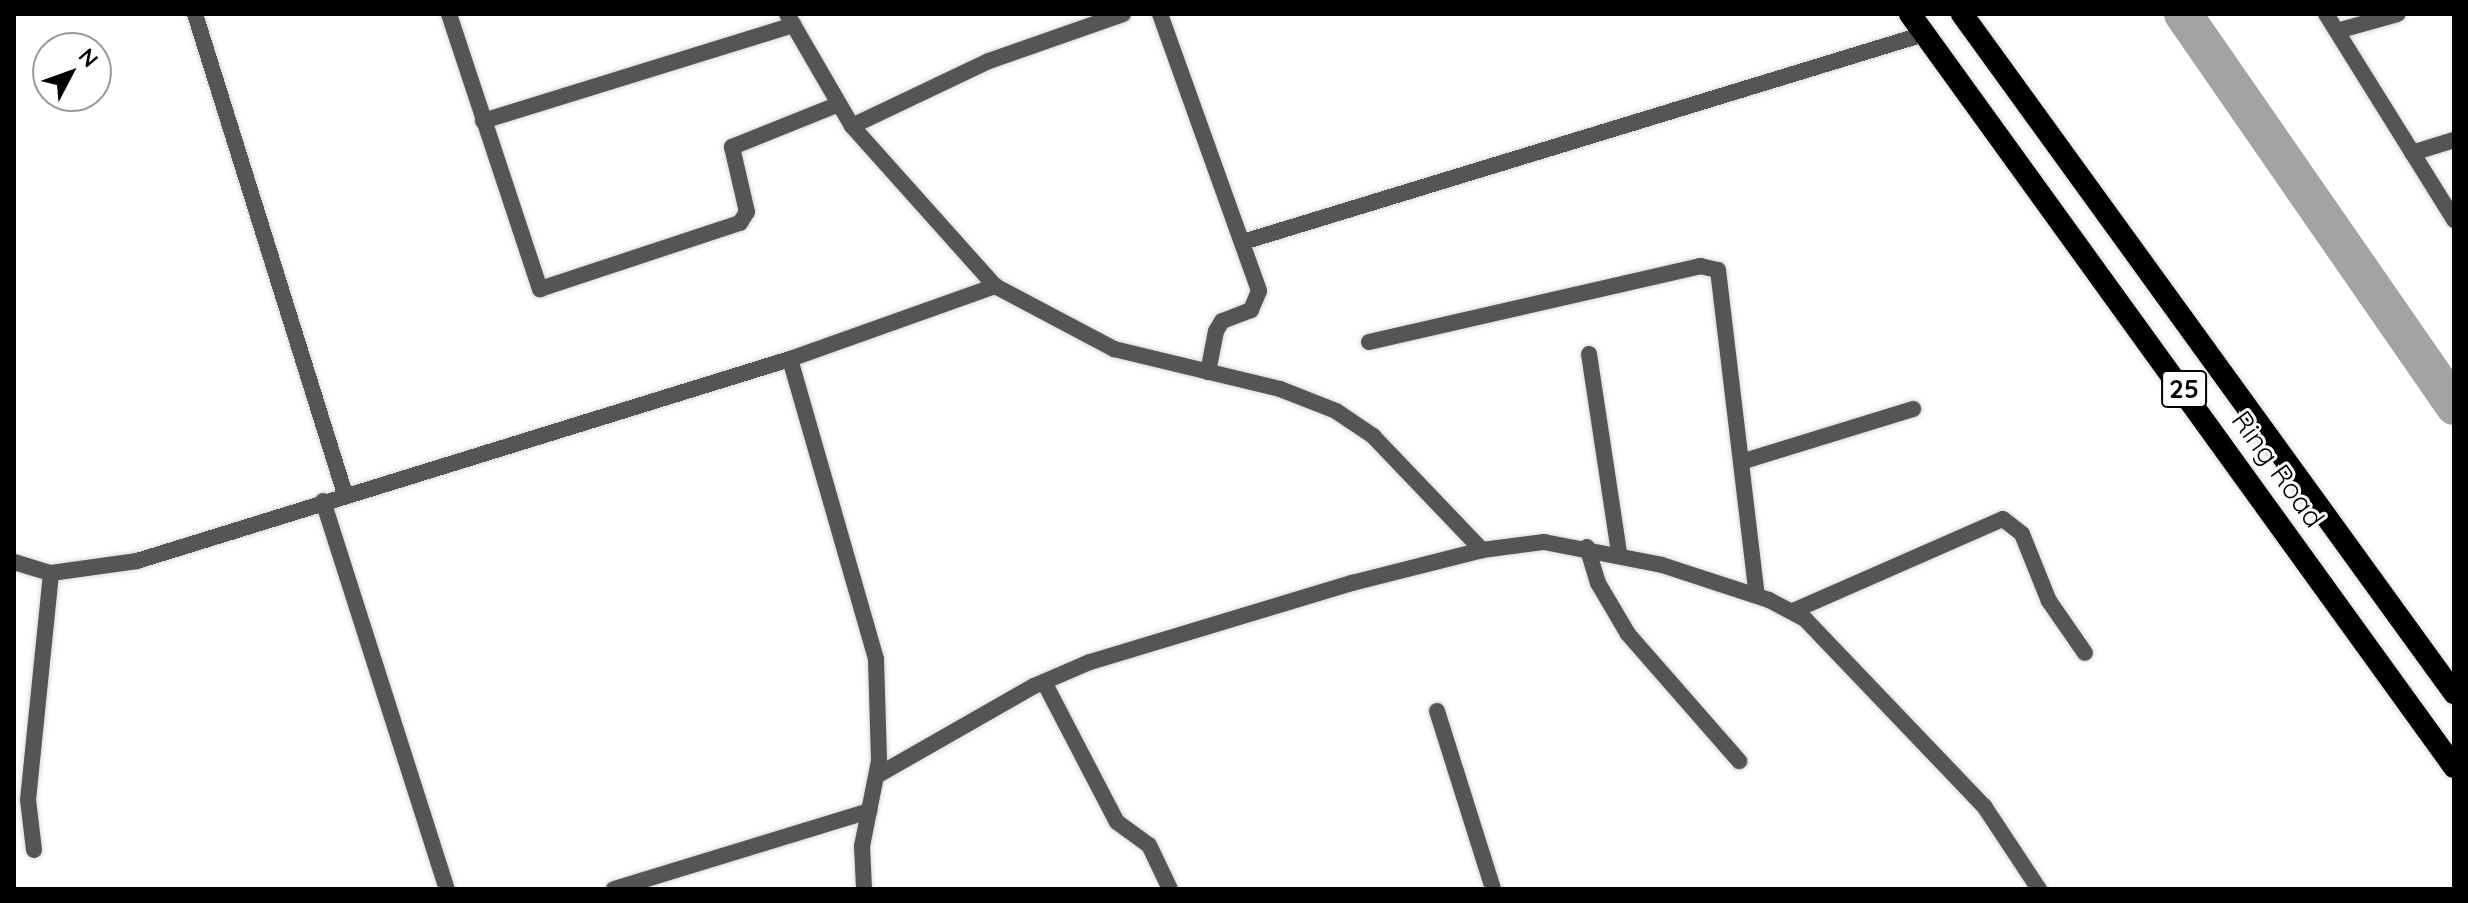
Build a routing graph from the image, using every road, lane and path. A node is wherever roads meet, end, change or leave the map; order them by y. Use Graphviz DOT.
graph roads {
  1 [pos="195,14"];
  2 [pos="449,14"];
  3 [pos="1123,14"];
  4 [pos="1160,14"];
  5 [pos="1910,14"];
  6 [pos="1962,14"];
  7 [pos="2326,14"];
  8 [pos="2398,14"];
  9 [pos="790,20"];
  10 [pos="2337,31"];
  11 [pos="1924,34"];
  12 [pos="839,104"];
  13 [pos="483,121"];
  14 [pos="852,126"];
  15 [pos="2454,140"];
  16 [pos="2412,153"];
  17 [pos="2454,220"];
  18 [pos="1243,242"];
  19 [pos="995,286"];
  20 [pos="1369,342"];
  21 [pos="1589,354"];
  22 [pos="790,359"];
  23 [pos="1208,372"];
  24 [pos="1913,409"];
  25 [pos="1744,461"];
  26 [pos="345,494"];
  27 [pos="323,501"];
  28 [pos="1587,547"];
  29 [pos="1482,550"];
  30 [pos="1619,553"];
  31 [pos="14,562"];
  32 [pos="51,573"];
  33 [pos="1757,595"];
  34 [pos="1793,611"];
  35 [pos="2085,653"];
  36 [pos="1044,682"];
  37 [pos="2454,693"];
  38 [pos="1437,711"];
  39 [pos="1739,761"];
  40 [pos="2454,767"];
  41 [pos="878,775"];
  42 [pos="869,811"];
  43 [pos="34,850"];
  44 [pos="447,889"];
  45 [pos="614,889"];
  46 [pos="864,889"];
  47 [pos="1170,889"];
  48 [pos="1493,889"];
  49 [pos="2039,889"];
  1 -- 26 [label="street"];
  2 -- 13 [label="street"];
  3 -- 14 [label="street"];
  4 -- 18 [label="street"];
  5 -- 11 [label="highway, Ring Road / 25"];
  6 -- 37 [label="highway, Ring Road / 25"];
  7 -- 10 [label="street"];
  8 -- 10 [label="street"];
  9 -- 12 [label="street"];
  9 -- 13 [label="street"];
  10 -- 16 [label="street"];
  11 -- 18 [label="street"];
  11 -- 40 [label="highway, Ring Road / 25"];
  12 -- 13 [label="street"];
  12 -- 14 [label="street"];
  14 -- 19 [label="street"];
  15 -- 16 [label="street"];
  16 -- 17 [label="street"];
  18 -- 23 [label="street"];
  19 -- 22 [label="street"];
  19 -- 23 [label="street"];
  20 -- 25 [label="street"];
  21 -- 30 [label="street"];
  22 -- 26 [label="street"];
  22 -- 41 [label="street"];
  23 -- 29 [label="street"];
  24 -- 25 [label="street"];
  25 -- 33 [label="street"];
  26 -- 27 [label="street"];
  27 -- 32 [label="street"];
  27 -- 44 [label="street"];
  28 -- 29 [label="street"];
  28 -- 30 [label="street"];
  28 -- 39 [label="street"];
  29 -- 36 [label="street"];
  30 -- 33 [label="street"];
  31 -- 32 [label="street"];
  32 -- 43 [label="street"];
  33 -- 34 [label="street"];
  34 -- 35 [label="street"];
  34 -- 49 [label="street"];
  36 -- 41 [label="street"];
  36 -- 47 [label="street"];
  38 -- 48 [label="street"];
  41 -- 42 [label="street"];
  42 -- 45 [label="street"];
  42 -- 46 [label="street"];
}
